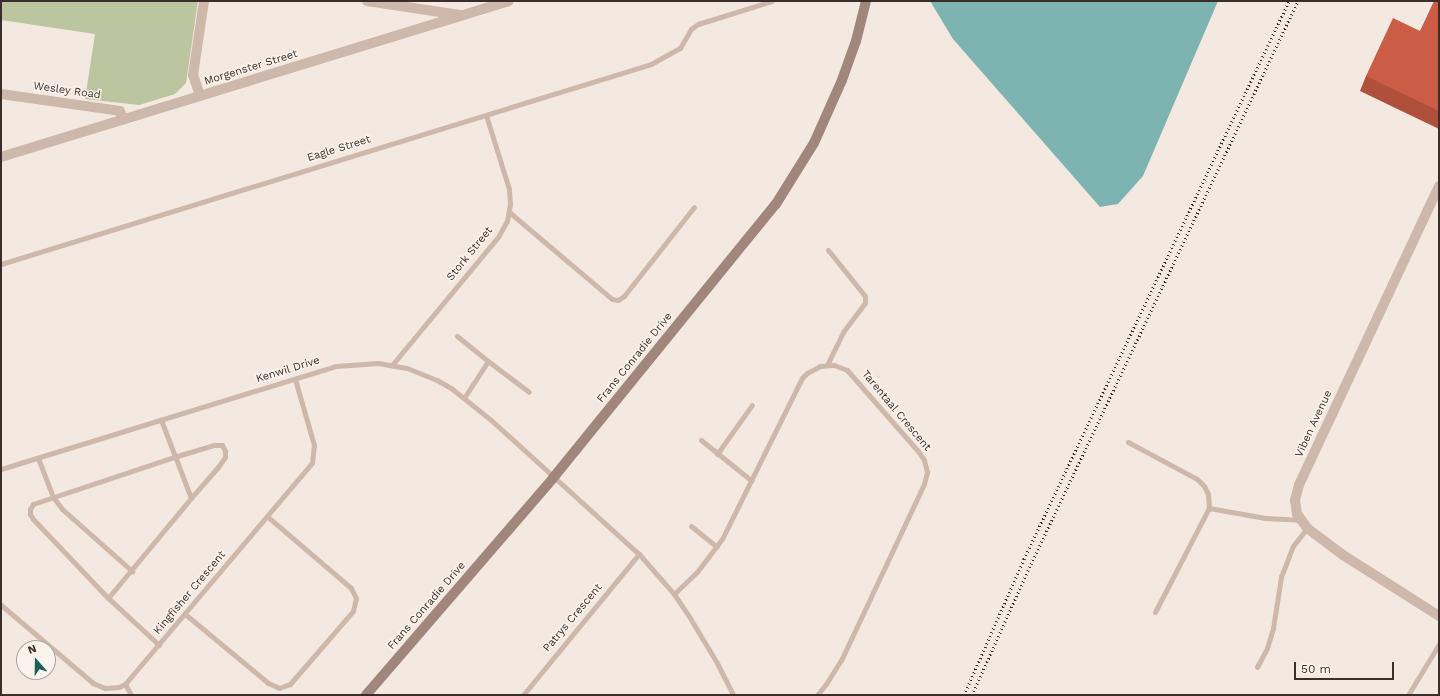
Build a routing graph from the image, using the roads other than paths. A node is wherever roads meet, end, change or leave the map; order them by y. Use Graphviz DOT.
graph roads {
  1 [pos="204,1"];
  2 [pos="367,1"];
  3 [pos="509,1"];
  4 [pos="772,1"];
  5 [pos="866,1"];
  6 [pos="462,15"];
  7 [pos="1,94"];
  8 [pos="200,96"];
  9 [pos="486,115"];
  10 [pos="123,120"];
  11 [pos="1,157"];
  12 [pos="1439,186"];
  13 [pos="694,207"];
  14 [pos="509,212"];
  15 [pos="828,250"];
  16 [pos="1,264"];
  17 [pos="457,336"];
  18 [pos="488,361"];
  19 [pos="392,365"];
  20 [pos="827,365"];
  21 [pos="295,379"];
  22 [pos="529,392"];
  23 [pos="464,398"];
  24 [pos="752,405"];
  25 [pos="161,420"];
  26 [pos="701,440"];
  27 [pos="1128,442"];
  28 [pos="717,454"];
  29 [pos="174,457"];
  30 [pos="38,458"];
  31 [pos="1,469"];
  32 [pos="553,478"];
  33 [pos="752,481"];
  34 [pos="53,497"];
  35 [pos="191,498"];
  36 [pos="1209,508"];
  37 [pos="268,517"];
  38 [pos="1300,520"];
  39 [pos="691,526"];
  40 [pos="1307,528"];
  41 [pos="717,547"];
  42 [pos="639,554"];
  43 [pos="132,570"];
  44 [pos="674,594"];
  45 [pos="108,598"];
  46 [pos="1,605"];
  47 [pos="1155,612"];
  48 [pos="185,614"];
  49 [pos="1439,616"];
  50 [pos="1439,644"];
  51 [pos="160,645"];
  52 [pos="1256,667"];
  53 [pos="125,684"];
  54 [pos="131,695"];
  55 [pos="366,695"];
  56 [pos="522,695"];
  57 [pos="733,695"];
  58 [pos="817,695"];
  59 [pos="1408,695"];
  1 -- 8 [label="street"];
  2 -- 6 [label="street"];
  3 -- 6 [label="street, Morgenster Street"];
  4 -- 9 [label="lane, Eagle Street"];
  5 -- 32 [label="street, Frans Conradie Drive"];
  6 -- 8 [label="street, Morgenster Street"];
  7 -- 10 [label="street, Wesley Road"];
  8 -- 10 [label="street, Morgenster Street"];
  9 -- 14 [label="lane, Stork Street"];
  9 -- 16 [label="lane, Eagle Street"];
  10 -- 11 [label="street, Morgenster Street"];
  12 -- 38 [label="street, Viben Avenue"];
  13 -- 14 [label="lane"];
  14 -- 19 [label="lane, Stork Street"];
  15 -- 20 [label="lane"];
  17 -- 18 [label="lane"];
  18 -- 22 [label="lane"];
  18 -- 23 [label="lane"];
  19 -- 21 [label="lane, Kenwil Drive"];
  19 -- 23 [label="lane, Kenwil Drive"];
  20 -- 33 [label="lane"];
  20 -- 58 [label="lane, Tarentaal Crescent"];
  21 -- 25 [label="lane, Kenwil Drive"];
  21 -- 37 [label="lane, Kingfisher Crescent"];
  23 -- 32 [label="lane, Kenwil Drive"];
  24 -- 28 [label="lane"];
  25 -- 29 [label="lane"];
  25 -- 30 [label="lane, Kenwil Drive"];
  26 -- 28 [label="lane"];
  27 -- 36 [label="lane"];
  28 -- 33 [label="lane"];
  29 -- 34 [label="lane"];
  29 -- 35 [label="lane"];
  29 -- 35 [label="lane"];
  30 -- 31 [label="lane, Kenwil Drive"];
  30 -- 34 [label="lane"];
  32 -- 42 [label="lane"];
  32 -- 55 [label="street, Frans Conradie Drive"];
  33 -- 41 [label="lane"];
  34 -- 43 [label="lane"];
  34 -- 45 [label="lane"];
  35 -- 43 [label="lane"];
  36 -- 38 [label="lane"];
  36 -- 47 [label="lane"];
  37 -- 48 [label="lane, Kingfisher Crescent"];
  37 -- 48 [label="lane"];
  38 -- 40 [label="street, Viben Avenue"];
  39 -- 41 [label="lane"];
  40 -- 49 [label="street, Viben Avenue"];
  40 -- 52 [label="lane"];
  41 -- 44 [label="lane"];
  42 -- 44 [label="lane"];
  42 -- 56 [label="lane, Patrys Crescent"];
  43 -- 45 [label="lane"];
  44 -- 57 [label="lane"];
  45 -- 51 [label="lane"];
  46 -- 53 [label="lane"];
  48 -- 51 [label="lane, Kingfisher Crescent"];
  50 -- 59 [label="lane"];
  51 -- 53 [label="lane, Kingfisher Crescent"];
  53 -- 54 [label="lane"];
}
